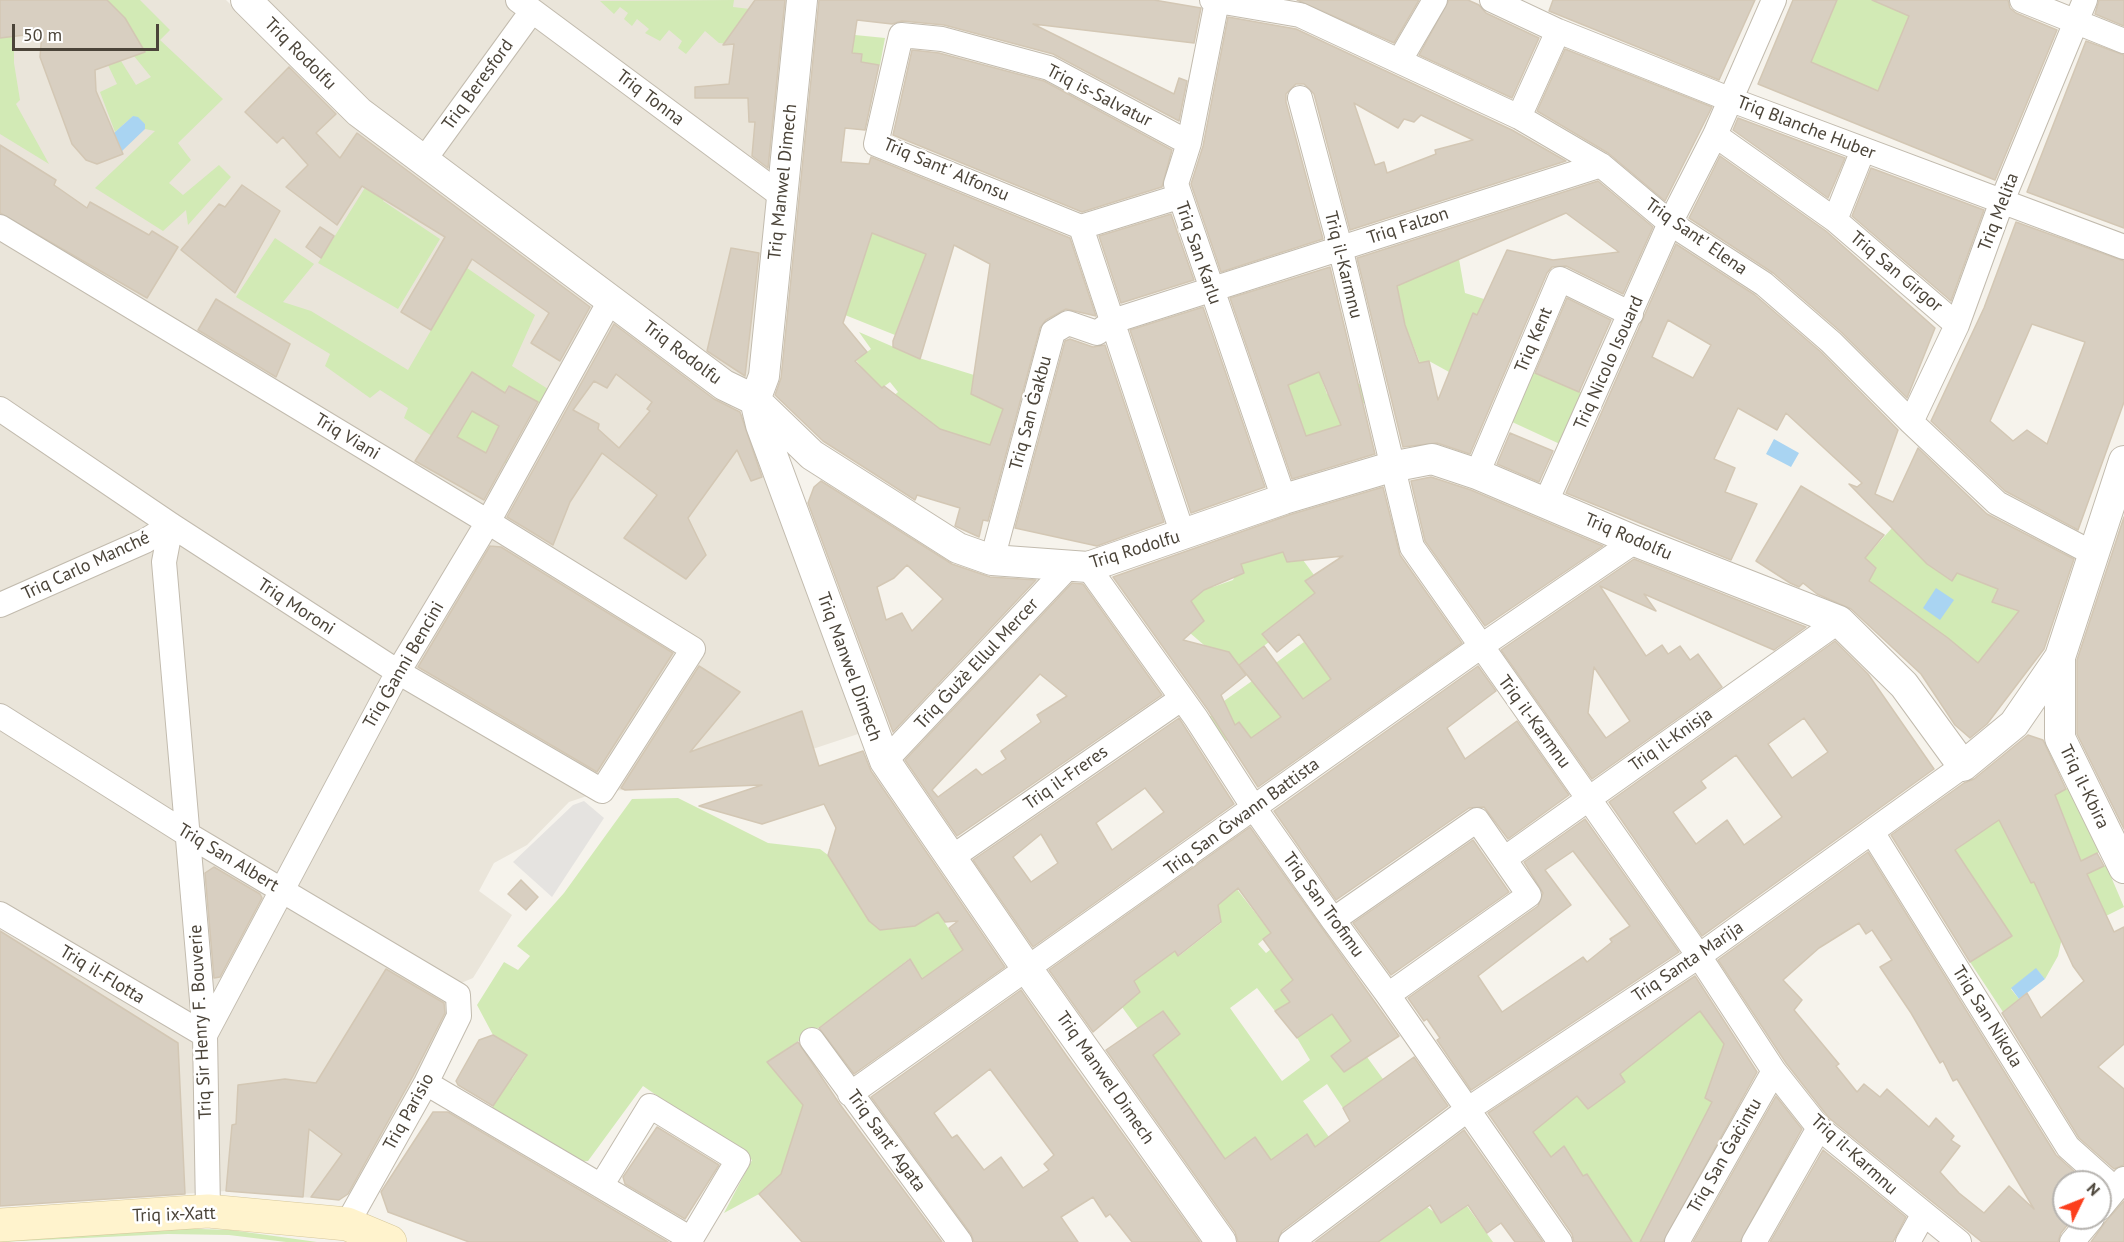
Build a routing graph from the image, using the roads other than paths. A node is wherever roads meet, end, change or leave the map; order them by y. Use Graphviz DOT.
graph roads {
  1 [pos="246,0"];
  2 [pos="1214,0"];
  3 [pos="1435,0"];
  4 [pos="1492,0"];
  5 [pos="1774,0"];
  6 [pos="2022,0"];
  7 [pos="2085,0"];
  8 [pos="525,5"];
  9 [pos="804,19"];
  10 [pos="2075,23"];
  11 [pos="1558,31"];
  12 [pos="901,35"];
  13 [pos="2124,41"];
  14 [pos="1400,60"];
  15 [pos="1300,98"];
  16 [pos="1729,99"];
  17 [pos="1519,117"];
  18 [pos="1715,135"];
  19 [pos="1189,143"];
  20 [pos="1863,150"];
  21 [pos="424,160"];
  22 [pos="1601,165"];
  23 [pos="782,196"];
  24 [pos="1178,197"];
  25 [pos="2002,201"];
  26 [pos="1834,220"];
  27 [pos="1670,223"];
  28 [pos="0,227"];
  29 [pos="1081,227"];
  30 [pos="1340,247"];
  31 [pos="2124,247"];
  32 [pos="1211,290"];
  33 [pos="611,299"];
  34 [pos="1631,314"];
  35 [pos="1113,321"];
  36 [pos="1957,325"];
  37 [pos="756,400"];
  38 [pos="0,409"];
  39 [pos="1911,422"];
  40 [pos="2124,461"];
  41 [pos="1391,467"];
  42 [pos="1477,474"];
  43 [pos="1284,499"];
  44 [pos="1546,502"];
  45 [pos="488,522"];
  46 [pos="171,525"];
  47 [pos="1183,535"];
  48 [pos="1635,541"];
  49 [pos="2092,553"];
  50 [pos="992,560"];
  51 [pos="1078,567"];
  52 [pos="0,605"];
  53 [pos="1839,621"];
  54 [pos="1480,647"];
  55 [pos="2060,657"];
  56 [pos="398,672"];
  57 [pos="1181,699"];
  58 [pos="0,716"];
  59 [pos="2014,724"];
  60 [pos="2060,738"];
  61 [pos="885,761"];
  62 [pos="1963,766"];
  63 [pos="602,791"];
  64 [pos="1589,798"];
  65 [pos="1254,808"];
  66 [pos="1872,832"];
  67 [pos="187,834"];
  68 [pos="951,858"];
  69 [pos="1504,859"];
  70 [pos="2123,863"];
  71 [pos="280,890"];
  72 [pos="0,914"];
  73 [pos="1333,920"];
  74 [pos="1698,956"];
  75 [pos="1028,970"];
  76 [pos="458,995"];
  77 [pos="1388,995"];
  78 [pos="205,1035"];
  79 [pos="812,1040"];
  80 [pos="1774,1071"];
  81 [pos="426,1083"];
  82 [pos="850,1094"];
  83 [pos="1467,1110"];
  84 [pos="1819,1128"];
  85 [pos="2120,1184"];
  86 [pos="601,1186"];
  87 [pos="208,1211"];
  88 [pos="1923,1215"];
  89 [pos="347,1224"];
  90 [pos="0,1225"];
  91 [pos="2082,1230"];
  92 [pos="390,1242"];
  93 [pos="960,1242"];
  94 [pos="1221,1242"];
  95 [pos="1291,1242"];
  96 [pos="1560,1242"];
  97 [pos="1677,1242"];
  98 [pos="1754,1242"];
  99 [pos="1908,1242"];
  100 [pos="1959,1242"];
  101 [pos="2072,1242"];
  1 -- 21 [label="street, Triq Rodolfu"];
  2 -- 14 [label="street, Triq Sant' Elena"];
  2 -- 19 [label="street, Triq San Karlu"];
  3 -- 14 [label="street"];
  4 -- 11 [label="street, Triq Blanche Huber"];
  5 -- 16 [label="street, Triq Nicolo Isouard"];
  6 -- 10 [label="street"];
  7 -- 10 [label="street, Triq Melita"];
  8 -- 21 [label="street, Triq Beresford"];
  8 -- 23 [label="street, Triq Tonna"];
  9 -- 23 [label="street, Triq Manwel Dimech"];
  10 -- 13 [label="street"];
  10 -- 25 [label="street, Triq Melita"];
  11 -- 16 [label="street, Triq Blanche Huber"];
  11 -- 17 [label="street"];
  12 -- 19 [label="street, Triq is-Salvatur"];
  12 -- 29 [label="street, Triq Sant' Alfonsu"];
  14 -- 17 [label="street, Triq Sant' Elena"];
  15 -- 30 [label="street, Triq il-Karmnu"];
  16 -- 18 [label="street, Triq Nicolo Isouard"];
  16 -- 20 [label="street, Triq Blanche Huber"];
  17 -- 22 [label="street, Triq Sant' Elena"];
  18 -- 26 [label="street, Triq San Girgor"];
  18 -- 27 [label="street, Triq Nicolo Isouard"];
  19 -- 24 [label="street, Triq San Karlu"];
  20 -- 25 [label="street, Triq Blanche Huber"];
  20 -- 26 [label="street, Triq San Girgor"];
  21 -- 33 [label="street, Triq Rodolfu"];
  22 -- 27 [label="street, Triq Sant' Elena"];
  22 -- 30 [label="street, Triq Falzon"];
  23 -- 37 [label="street, Triq Manwel Dimech"];
  24 -- 29 [label="street"];
  24 -- 32 [label="street, Triq San Karlu"];
  25 -- 31 [label="street, Triq Blanche Huber"];
  25 -- 36 [label="street, Triq Melita"];
  26 -- 36 [label="street, Triq San Girgor"];
  27 -- 34 [label="street, Triq Nicolo Isouard"];
  27 -- 39 [label="street, Triq Sant' Elena"];
  28 -- 45 [label="street, Triq Viani"];
  29 -- 35 [label="street"];
  30 -- 32 [label="street, Triq Falzon"];
  30 -- 41 [label="street, Triq il-Karmnu"];
  32 -- 35 [label="street, Triq Falzon"];
  32 -- 43 [label="street, Triq San Karlu"];
  33 -- 37 [label="street, Triq Rodolfu"];
  33 -- 45 [label="street, Triq Ġanni Bencini"];
  34 -- 42 [label="street, Triq Kent"];
  34 -- 44 [label="street, Triq Nicolo Isouard"];
  35 -- 47 [label="street"];
  35 -- 50 [label="street, Triq San Ġakbu"];
  36 -- 39 [label="street, Triq Melita"];
  37 -- 50 [label="street, Triq Rodolfu"];
  37 -- 61 [label="street, Triq Manwel Dimech"];
  38 -- 46 [label="street, Triq Moroni"];
  39 -- 49 [label="street, Triq Sant' Elena"];
  40 -- 49 [label="street"];
  41 -- 42 [label="street, Triq Rodolfu"];
  41 -- 43 [label="street, Triq Rodolfu"];
  41 -- 54 [label="street, Triq il-Karmnu"];
  42 -- 44 [label="street, Triq Rodolfu"];
  43 -- 47 [label="street, Triq Rodolfu"];
  44 -- 48 [label="street, Triq Rodolfu"];
  45 -- 56 [label="street, Triq Ġanni Bencini"];
  45 -- 63 [label="street, Triq Viani"];
  46 -- 52 [label="street, Triq Carlo Manché"];
  46 -- 56 [label="street, Triq Moroni"];
  46 -- 67 [label="street, Triq Sir Henry F. Bouverie"];
  47 -- 51 [label="street, Triq Rodolfu"];
  48 -- 53 [label="street, Triq Rodolfu"];
  48 -- 54 [label="street, Triq San Ġwann Battista"];
  49 -- 55 [label="street"];
  50 -- 51 [label="street, Triq Rodolfu"];
  51 -- 57 [label="street, Triq San Trofimu"];
  51 -- 61 [label="street, Triq Ġużè Ellul Mercer"];
  53 -- 62 [label="street, Triq Rodolfu"];
  53 -- 64 [label="street, Triq il-Knisja"];
  54 -- 64 [label="street, Triq il-Karmnu"];
  54 -- 65 [label="street, Triq San Ġwann Battista"];
  55 -- 59 [label="street, Triq Santa Marija"];
  55 -- 60 [label="street, Triq il-Kbira"];
  56 -- 63 [label="street, Triq Moroni"];
  56 -- 71 [label="street, Triq Ġanni Bencini"];
  57 -- 65 [label="street, Triq San Trofimu"];
  57 -- 68 [label="street, Triq il-Freres"];
  58 -- 67 [label="street, Triq San Albert"];
  59 -- 60 [label="street, Triq il-Kbira"];
  59 -- 62 [label="street, Triq Santa Marija"];
  60 -- 70 [label="street, Triq il-Kbira"];
  61 -- 68 [label="street, Triq Manwel Dimech"];
  62 -- 66 [label="street, Triq Santa Marija"];
  64 -- 69 [label="street, Triq il-Knisja"];
  64 -- 74 [label="street, Triq il-Karmnu"];
  65 -- 73 [label="street, Triq San Trofimu"];
  65 -- 75 [label="street, Triq San Ġwann Battista"];
  66 -- 74 [label="street, Triq Santa Marija"];
  66 -- 85 [label="street, Triq San Nikola"];
  67 -- 71 [label="street, Triq San Albert"];
  67 -- 78 [label="street, Triq Sir Henry F. Bouverie"];
  68 -- 75 [label="street, Triq Manwel Dimech"];
  69 -- 73 [label="street"];
  69 -- 77 [label="street"];
  71 -- 76 [label="street, Triq San Albert"];
  71 -- 78 [label="street, Triq Ġanni Bencini"];
  72 -- 78 [label="street, Triq il-Flotta"];
  73 -- 77 [label="street, Triq San Trofimu"];
  74 -- 80 [label="street, Triq il-Karmnu"];
  74 -- 83 [label="street, Triq Santa Marija"];
  75 -- 82 [label="street, Triq San Ġwann Battista"];
  75 -- 94 [label="street, Triq Manwel Dimech"];
  76 -- 81 [label="street, Triq Parisio"];
  77 -- 83 [label="street, Triq San Trofimu"];
  78 -- 87 [label="street, Triq Sir Henry F. Bouverie"];
  79 -- 82 [label="street, Triq Sant' Agata"];
  80 -- 84 [label="street, Triq il-Karmnu"];
  80 -- 97 [label="street, Triq San Ġaċintu"];
  81 -- 86 [label="street"];
  81 -- 89 [label="street, Triq Parisio"];
  82 -- 93 [label="street, Triq Sant' Agata"];
  83 -- 95 [label="street, Triq Santa Marija"];
  83 -- 96 [label="street, Triq San Trofimu"];
  84 -- 88 [label="street, Triq il-Karmnu"];
  84 -- 98 [label="street"];
  86 -- 86 [label="street"];
  87 -- 89 [label="main road, Triq ix-Xatt"];
  87 -- 90 [label="main road, Triq ix-Xatt"];
  88 -- 99 [label="street"];
  88 -- 100 [label="street, Triq il-Karmnu"];
  89 -- 92 [label="main road, Triq ix-Xatt"];
  91 -- 101 [label="street"];
}
